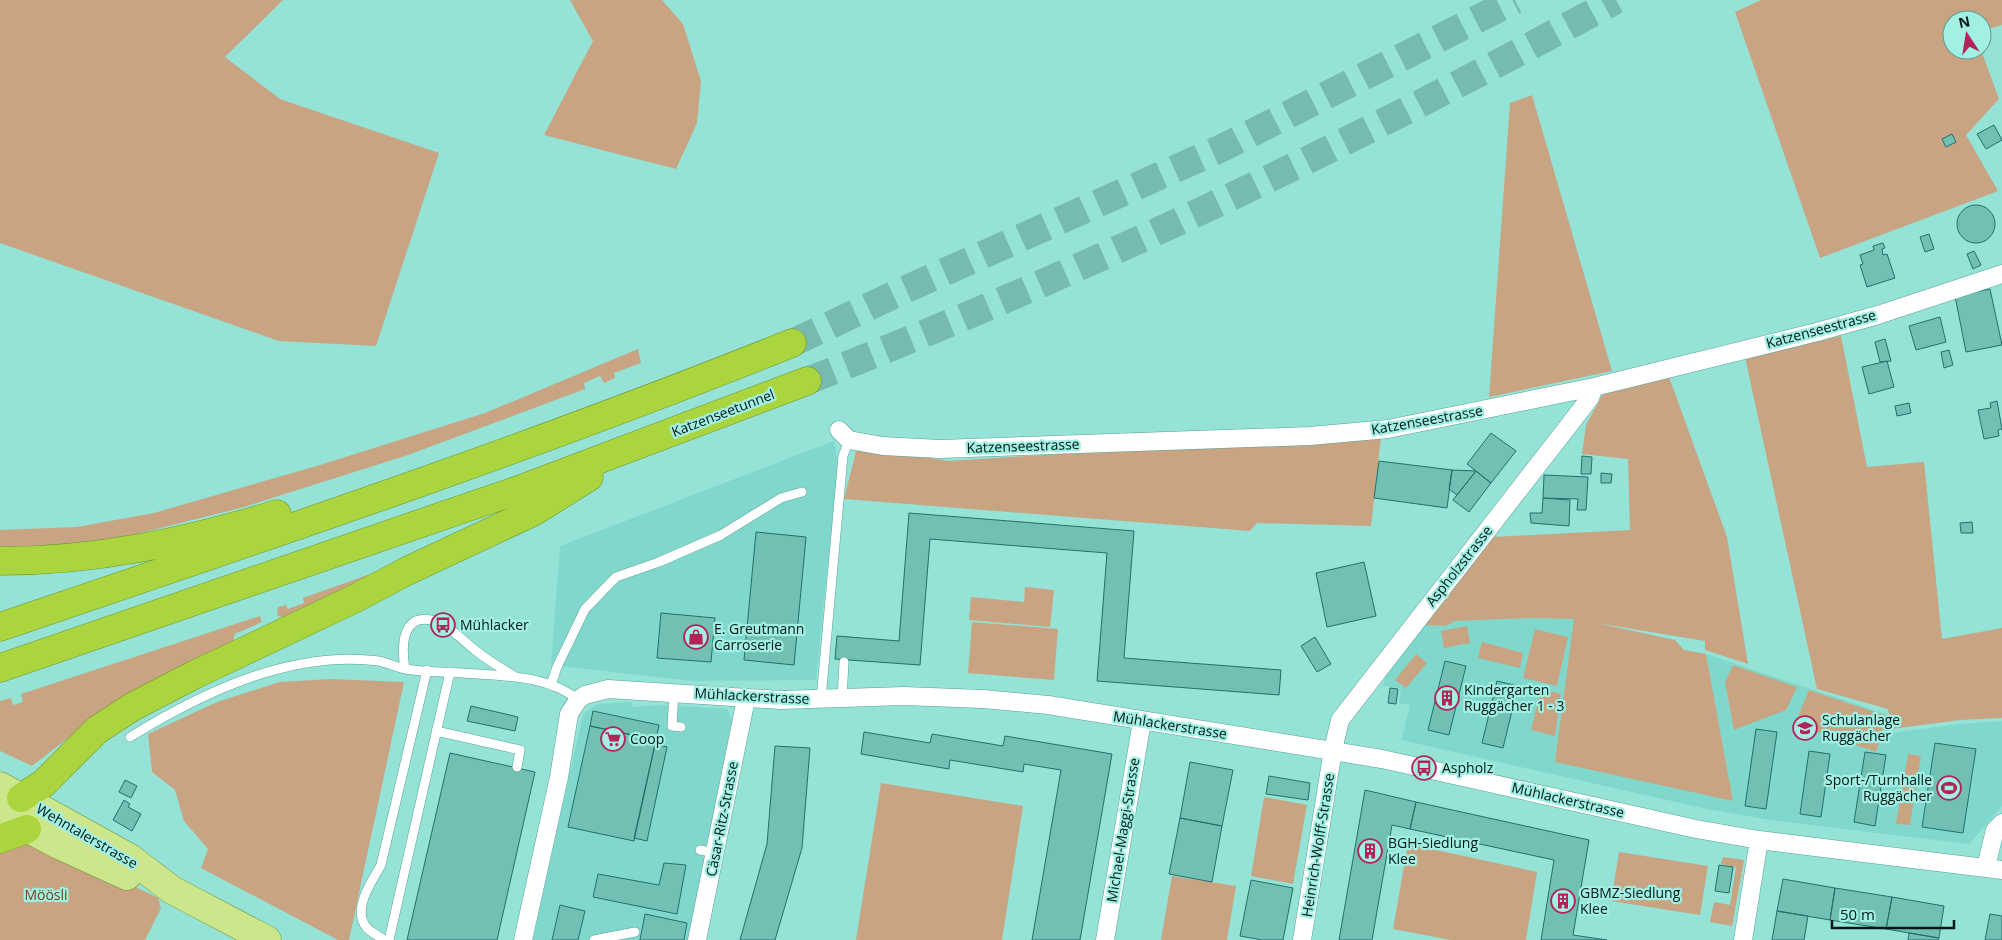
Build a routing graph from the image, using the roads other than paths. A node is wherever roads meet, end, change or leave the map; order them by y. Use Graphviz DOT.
graph roads {
  1 [pos="2002,274"];
  2 [pos="792,343"];
  3 [pos="807,381"];
  4 [pos="1594,387"];
  5 [pos="844,435"];
  6 [pos="640,446"];
  7 [pos="802,492"];
  8 [pos="353,507"];
  9 [pos="0,561"];
  10 [pos="0,627"];
  11 [pos="844,662"];
  12 [pos="0,668"];
  13 [pos="405,669"];
  14 [pos="427,670"];
  15 [pos="450,672"];
  16 [pos="516,678"];
  17 [pos="550,685"];
  18 [pos="674,692"];
  19 [pos="746,698"];
  20 [pos="842,698"];
  21 [pos="821,699"];
  22 [pos="578,700"];
  23 [pos="1142,721"];
  24 [pos="680,727"];
  25 [pos="436,731"];
  26 [pos="130,737"];
  27 [pos="1333,750"];
  28 [pos="517,767"];
  29 [pos="5,801"];
  30 [pos="2002,822"];
  31 [pos="27,829"];
  32 [pos="0,838"];
  33 [pos="1759,840"];
  34 [pos="1994,869"];
  35 [pos="172,890"];
  36 [pos="635,932"];
  37 [pos="267,940"];
  38 [pos="384,940"];
  39 [pos="389,940"];
  40 [pos="523,940"];
  41 [pos="594,940"];
  42 [pos="697,940"];
  43 [pos="1105,940"];
  44 [pos="1302,940"];
  45 [pos="1742,940"];
  1 -- 4 [label="street, Katzenseestrasse"];
  2 -- 8 [label="highway"];
  3 -- 6 [label="highway, Katzenseetunnel"];
  4 -- 5 [label="street, Katzenseestrasse"];
  4 -- 27 [label="street, Aspholzstrasse"];
  5 -- 21 [label="lane"];
  6 -- 12 [label="highway"];
  6 -- 29 [label="highway"];
  7 -- 17 [label="lane"];
  8 -- 9 [label="highway"];
  8 -- 10 [label="highway"];
  11 -- 20 [label="lane"];
  13 -- 14 [label="lane"];
  13 -- 16 [label="lane"];
  13 -- 26 [label="lane"];
  14 -- 15 [label="lane"];
  14 -- 38 [label="lane"];
  15 -- 16 [label="lane"];
  15 -- 25 [label="lane"];
  16 -- 17 [label="lane"];
  17 -- 22 [label="lane"];
  18 -- 19 [label="street, Mühlackerstrasse"];
  18 -- 22 [label="street, Mühlackerstrasse"];
  18 -- 24 [label="lane"];
  19 -- 21 [label="street, Mühlackerstrasse"];
  19 -- 42 [label="street, Cäsar-Ritz-Strasse"];
  20 -- 21 [label="street, Mühlackerstrasse"];
  20 -- 23 [label="street, Mühlackerstrasse"];
  22 -- 40 [label="street"];
  23 -- 27 [label="street, Mühlackerstrasse"];
  23 -- 43 [label="street, Michael-Maggi-Strasse"];
  25 -- 28 [label="lane"];
  25 -- 39 [label="lane"];
  27 -- 33 [label="street, Mühlackerstrasse"];
  27 -- 44 [label="street, Heinrich-Wolff-Strasse"];
  29 -- 31 [label="main road, Wehntalerstrasse"];
  29 -- 35 [label="main road, Wehntalerstrasse"];
  30 -- 34 [label="street"];
  31 -- 32 [label="highway"];
  31 -- 35 [label="main road, Wehntalerstrasse"];
  33 -- 34 [label="street, Mühlackerstrasse"];
  33 -- 45 [label="street"];
  35 -- 37 [label="main road, Wehntalerstrasse"];
  36 -- 41 [label="lane"];
}
